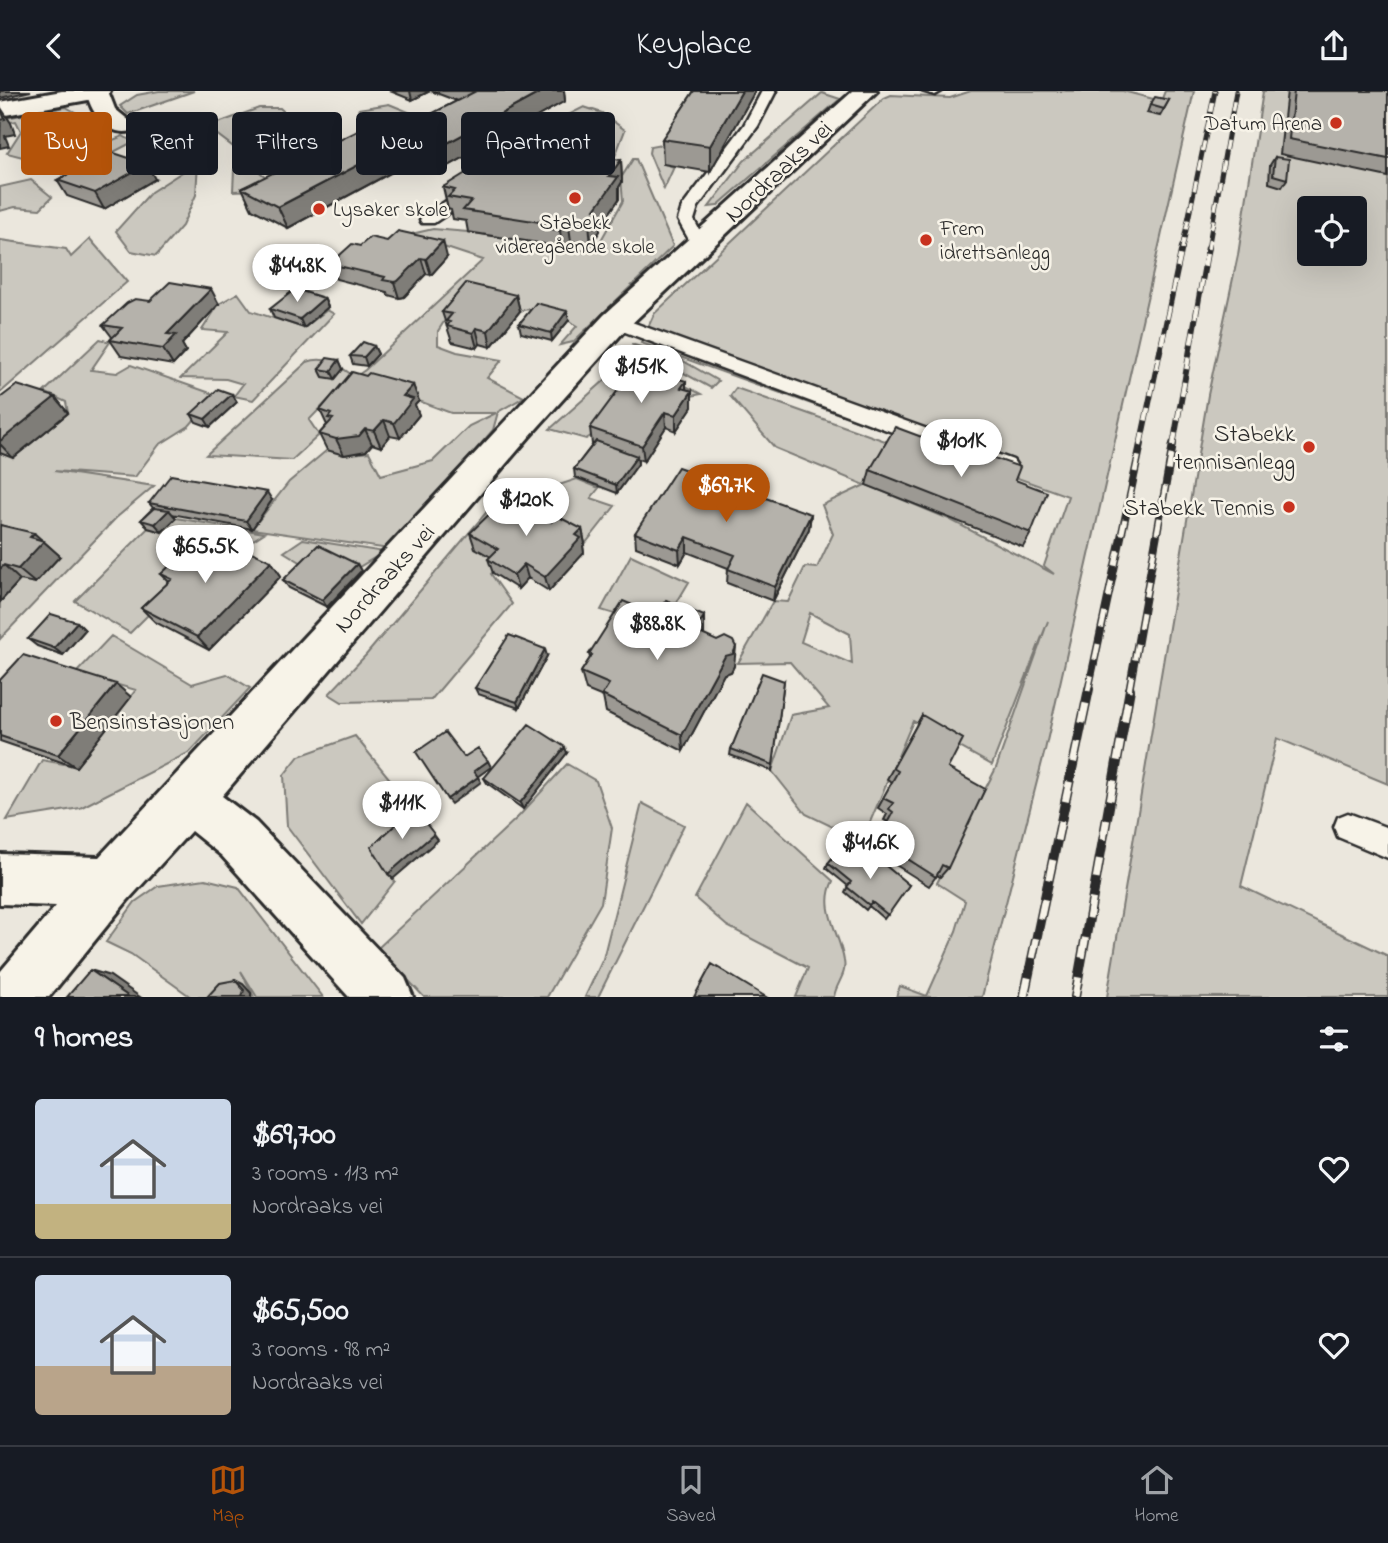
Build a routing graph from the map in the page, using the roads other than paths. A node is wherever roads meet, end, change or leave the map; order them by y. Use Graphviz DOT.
graph roads {
  1 [pos="98,91"];
  2 [pos="769,91"];
  3 [pos="866,91"];
  4 [pos="929,91"];
  5 [pos="934,91"];
  6 [pos="0,109"];
  7 [pos="124,126"];
  8 [pos="494,175"];
  9 [pos="428,220"];
  10 [pos="699,244"];
  11 [pos="615,322"];
  12 [pos="1013,469"];
  13 [pos="188,799"];
  14 [pos="1348,827"];
  15 [pos="1388,843"];
  16 [pos="0,879"];
  17 [pos="108,883"];
  18 [pos="14,997"];
  19 [pos="386,997"];
  1 -- 6 [label="street"];
  1 -- 7 [label="street"];
  2 -- 10 [label="lane"];
  3 -- 10 [label="street, Nordraaks vei"];
  4 -- 5 [label="lane"];
  8 -- 9 [label="lane"];
  10 -- 11 [label="street, Nordraaks vei"];
  11 -- 12 [label="lane"];
  11 -- 13 [label="street, Nordraaks vei"];
  13 -- 17 [label="street, Nordraaks vei"];
  13 -- 19 [label="street"];
  14 -- 15 [label="lane"];
  16 -- 17 [label="street"];
  17 -- 18 [label="street, Nordraaks vei"];
}
